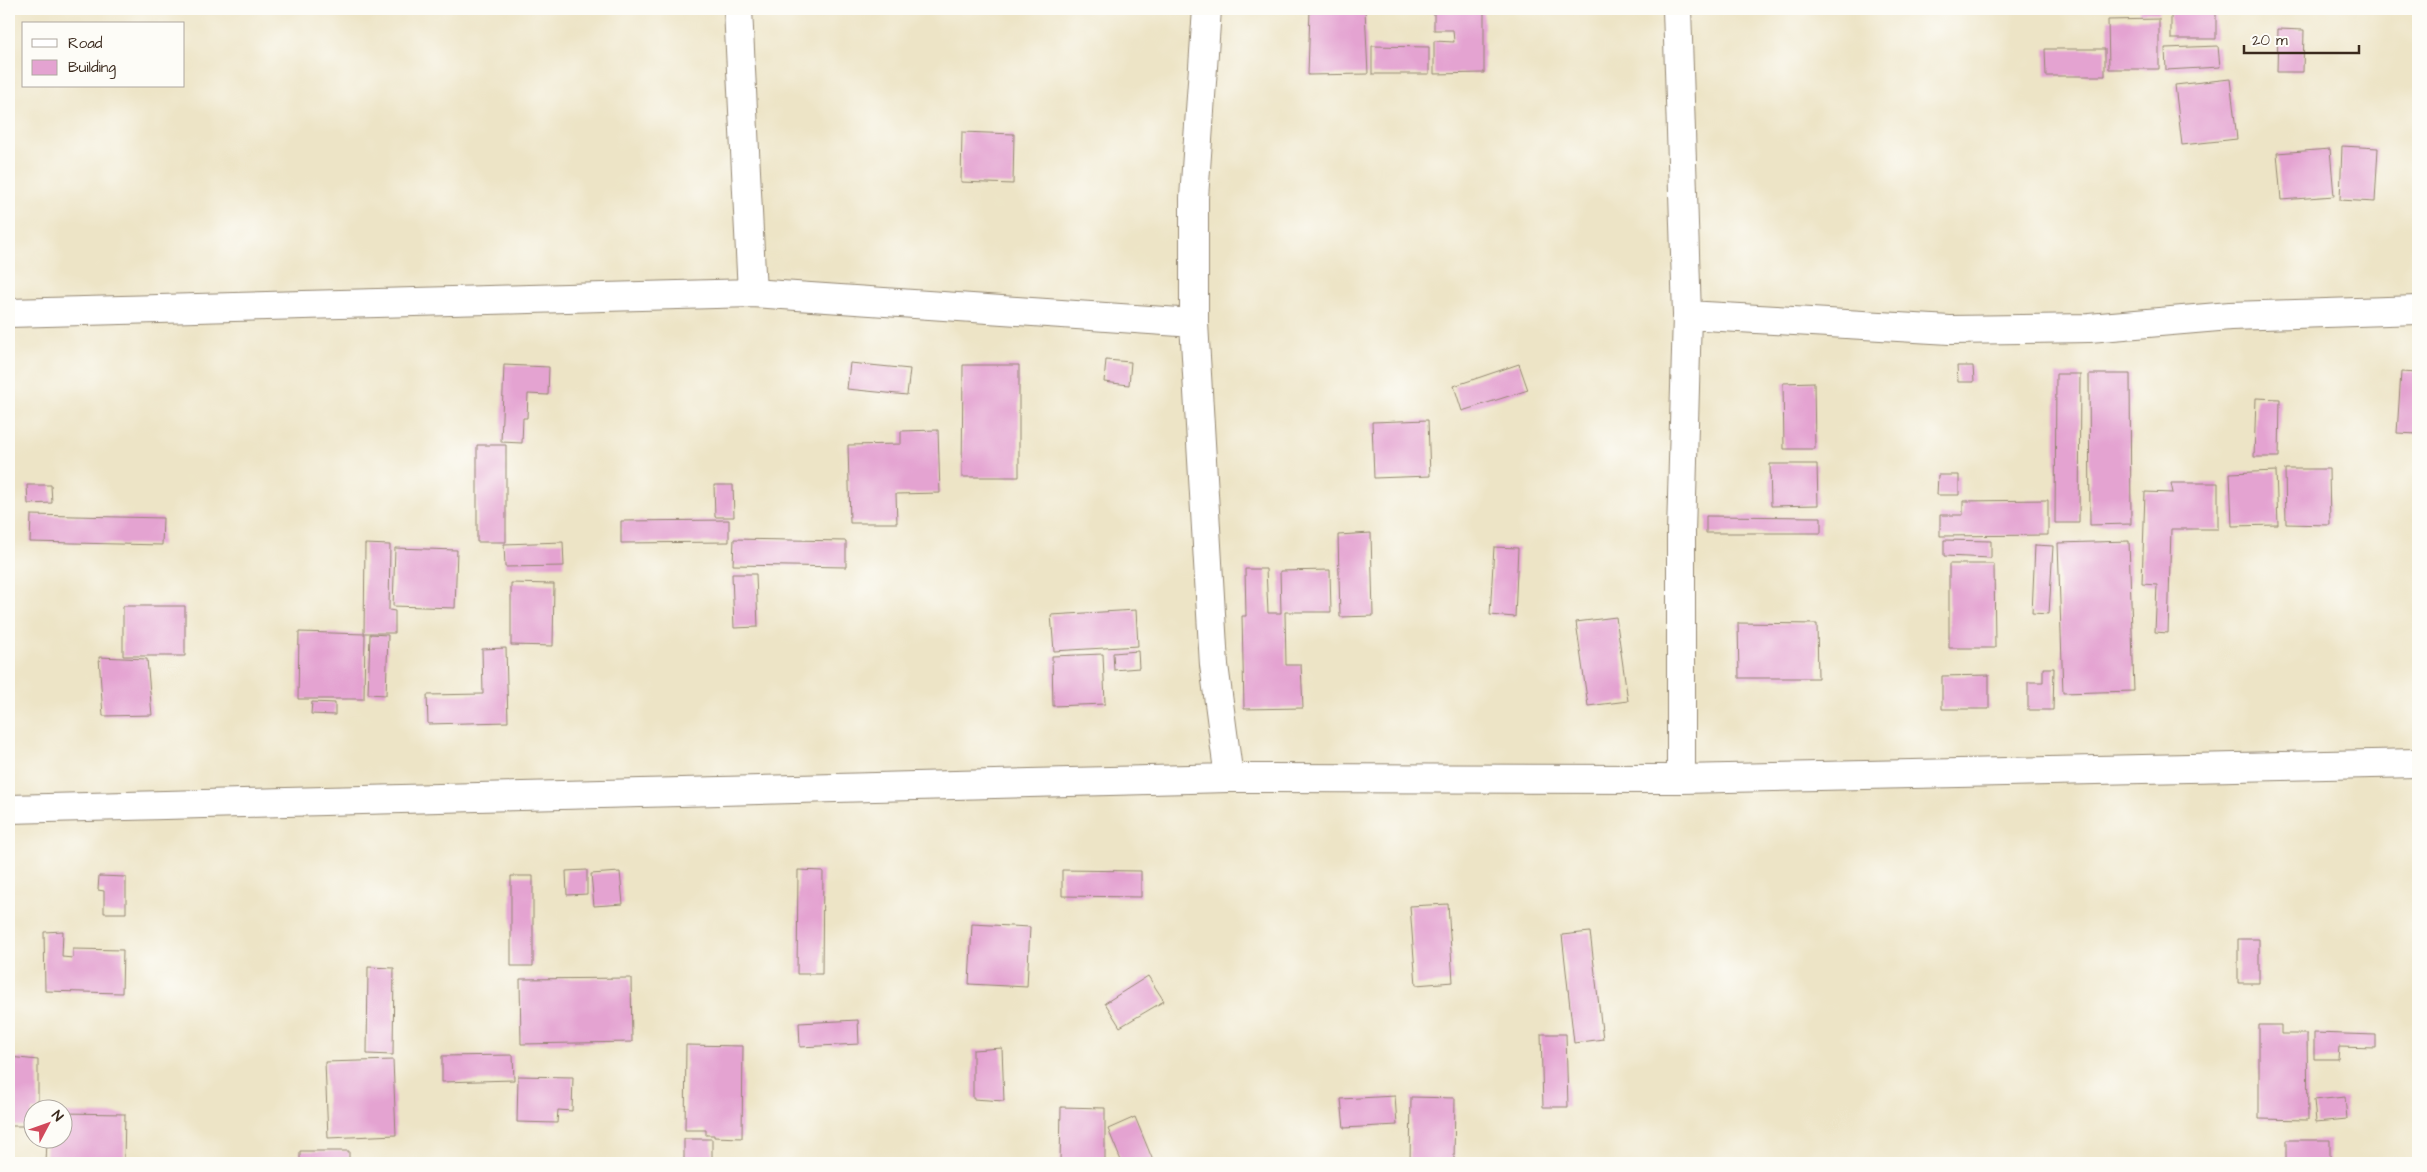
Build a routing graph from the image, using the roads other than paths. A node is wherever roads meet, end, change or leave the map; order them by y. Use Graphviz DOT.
graph roads {
  1 [pos="738,9"];
  2 [pos="1208,9"];
  3 [pos="1677,9"];
  4 [pos="752,294"];
  5 [pos="2418,310"];
  6 [pos="9,313"];
  7 [pos="1688,315"];
  8 [pos="1194,323"];
  9 [pos="2418,763"];
  10 [pos="1229,778"];
  11 [pos="1681,779"];
  12 [pos="9,809"];
  1 -- 4 [label="street"];
  2 -- 8 [label="street"];
  3 -- 7 [label="street"];
  4 -- 6 [label="street"];
  4 -- 8 [label="street"];
  5 -- 7 [label="street"];
  7 -- 11 [label="street"];
  8 -- 10 [label="street"];
  9 -- 11 [label="street"];
  10 -- 11 [label="street"];
  10 -- 12 [label="street"];
}
